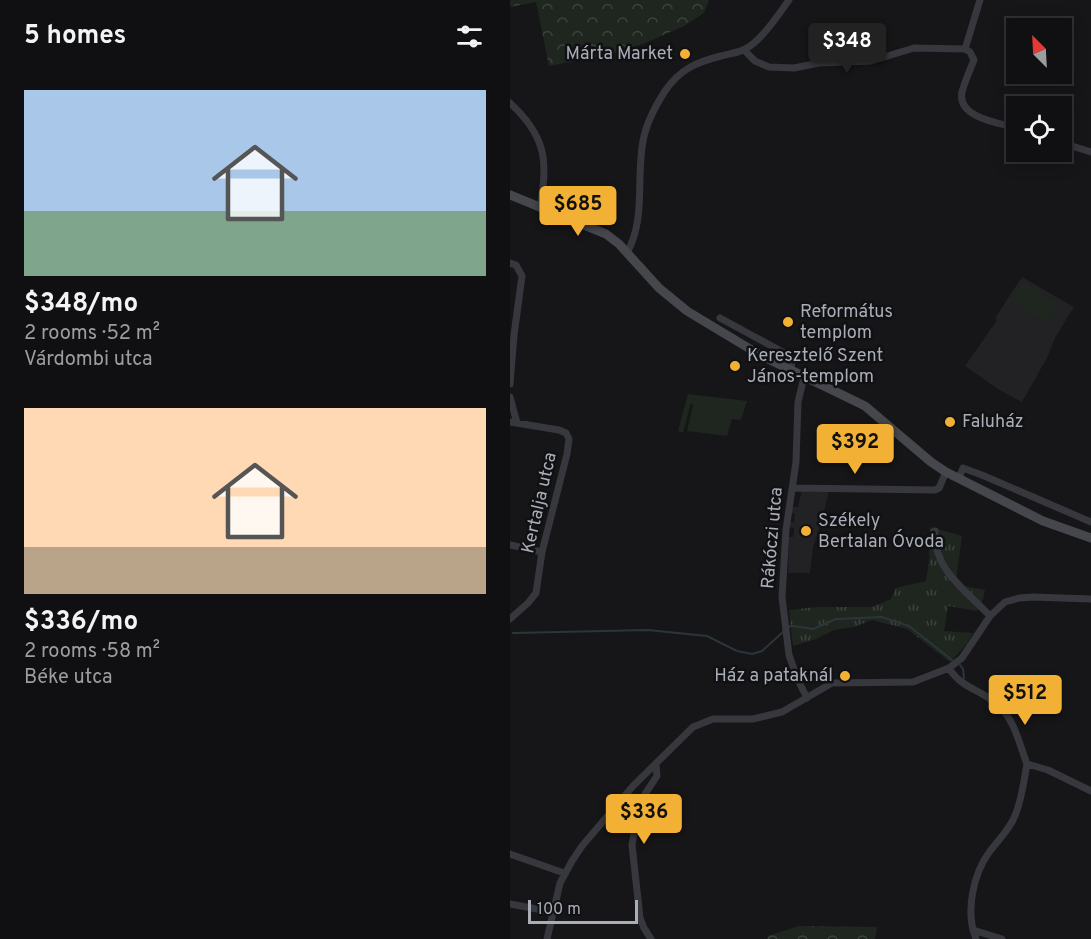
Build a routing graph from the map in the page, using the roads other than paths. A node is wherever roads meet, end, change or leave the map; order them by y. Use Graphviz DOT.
graph roads {
  1 [pos="789,0"];
  2 [pos="980,0"];
  3 [pos="744,50"];
  4 [pos="965,50"];
  5 [pos="510,103"];
  6 [pos="1006,125"];
  7 [pos="1072,146"];
  8 [pos="1091,152"];
  9 [pos="510,195"];
  10 [pos="540,206"];
  11 [pos="627,253"];
  12 [pos="510,263"];
  13 [pos="720,318"];
  14 [pos="791,371"];
  15 [pos="804,376"];
  16 [pos="510,384"];
  17 [pos="510,397"];
  18 [pos="513,423"];
  19 [pos="946,472"];
  20 [pos="959,478"];
  21 [pos="793,488"];
  22 [pos="1091,522"];
  23 [pos="935,531"];
  24 [pos="1091,538"];
  25 [pos="510,545"];
  26 [pos="542,552"];
  27 [pos="1091,599"];
  28 [pos="990,616"];
  29 [pos="510,620"];
  30 [pos="949,668"];
  31 [pos="807,698"];
  32 [pos="657,764"];
  33 [pos="1028,764"];
  34 [pos="1091,791"];
  35 [pos="510,854"];
  36 [pos="564,873"];
  37 [pos="510,904"];
  38 [pos="553,912"];
  39 [pos="973,930"];
  40 [pos="547,939"];
  41 [pos="651,939"];
  42 [pos="976,939"];
  43 [pos="1002,939"];
  1 -- 3 [label="street"];
  2 -- 4 [label="street"];
  3 -- 4 [label="street"];
  3 -- 11 [label="street"];
  4 -- 6 [label="street"];
  5 -- 10 [label="street"];
  7 -- 8 [label="street"];
  9 -- 10 [label="main road"];
  10 -- 11 [label="main road"];
  11 -- 14 [label="main road"];
  12 -- 16 [label="street"];
  13 -- 14 [label="street"];
  14 -- 15 [label="main road"];
  15 -- 19 [label="main road"];
  15 -- 21 [label="street, Rákóczi utca"];
  17 -- 18 [label="street, Kertalja utca"];
  18 -- 26 [label="street, Kertalja utca"];
  19 -- 20 [label="main road"];
  19 -- 21 [label="street"];
  20 -- 22 [label="street"];
  20 -- 24 [label="main road"];
  21 -- 31 [label="street, Rákóczi utca"];
  23 -- 28 [label="street"];
  25 -- 26 [label="street"];
  26 -- 29 [label="street, Kertalja utca"];
  27 -- 28 [label="street"];
  28 -- 30 [label="street"];
  30 -- 31 [label="street"];
  30 -- 33 [label="street"];
  31 -- 32 [label="street"];
  32 -- 36 [label="street"];
  32 -- 41 [label="street"];
  33 -- 34 [label="street"];
  33 -- 39 [label="street"];
  35 -- 36 [label="street"];
  36 -- 38 [label="street"];
  37 -- 38 [label="street"];
  38 -- 40 [label="street"];
  39 -- 42 [label="street"];
  39 -- 43 [label="street"];
}
